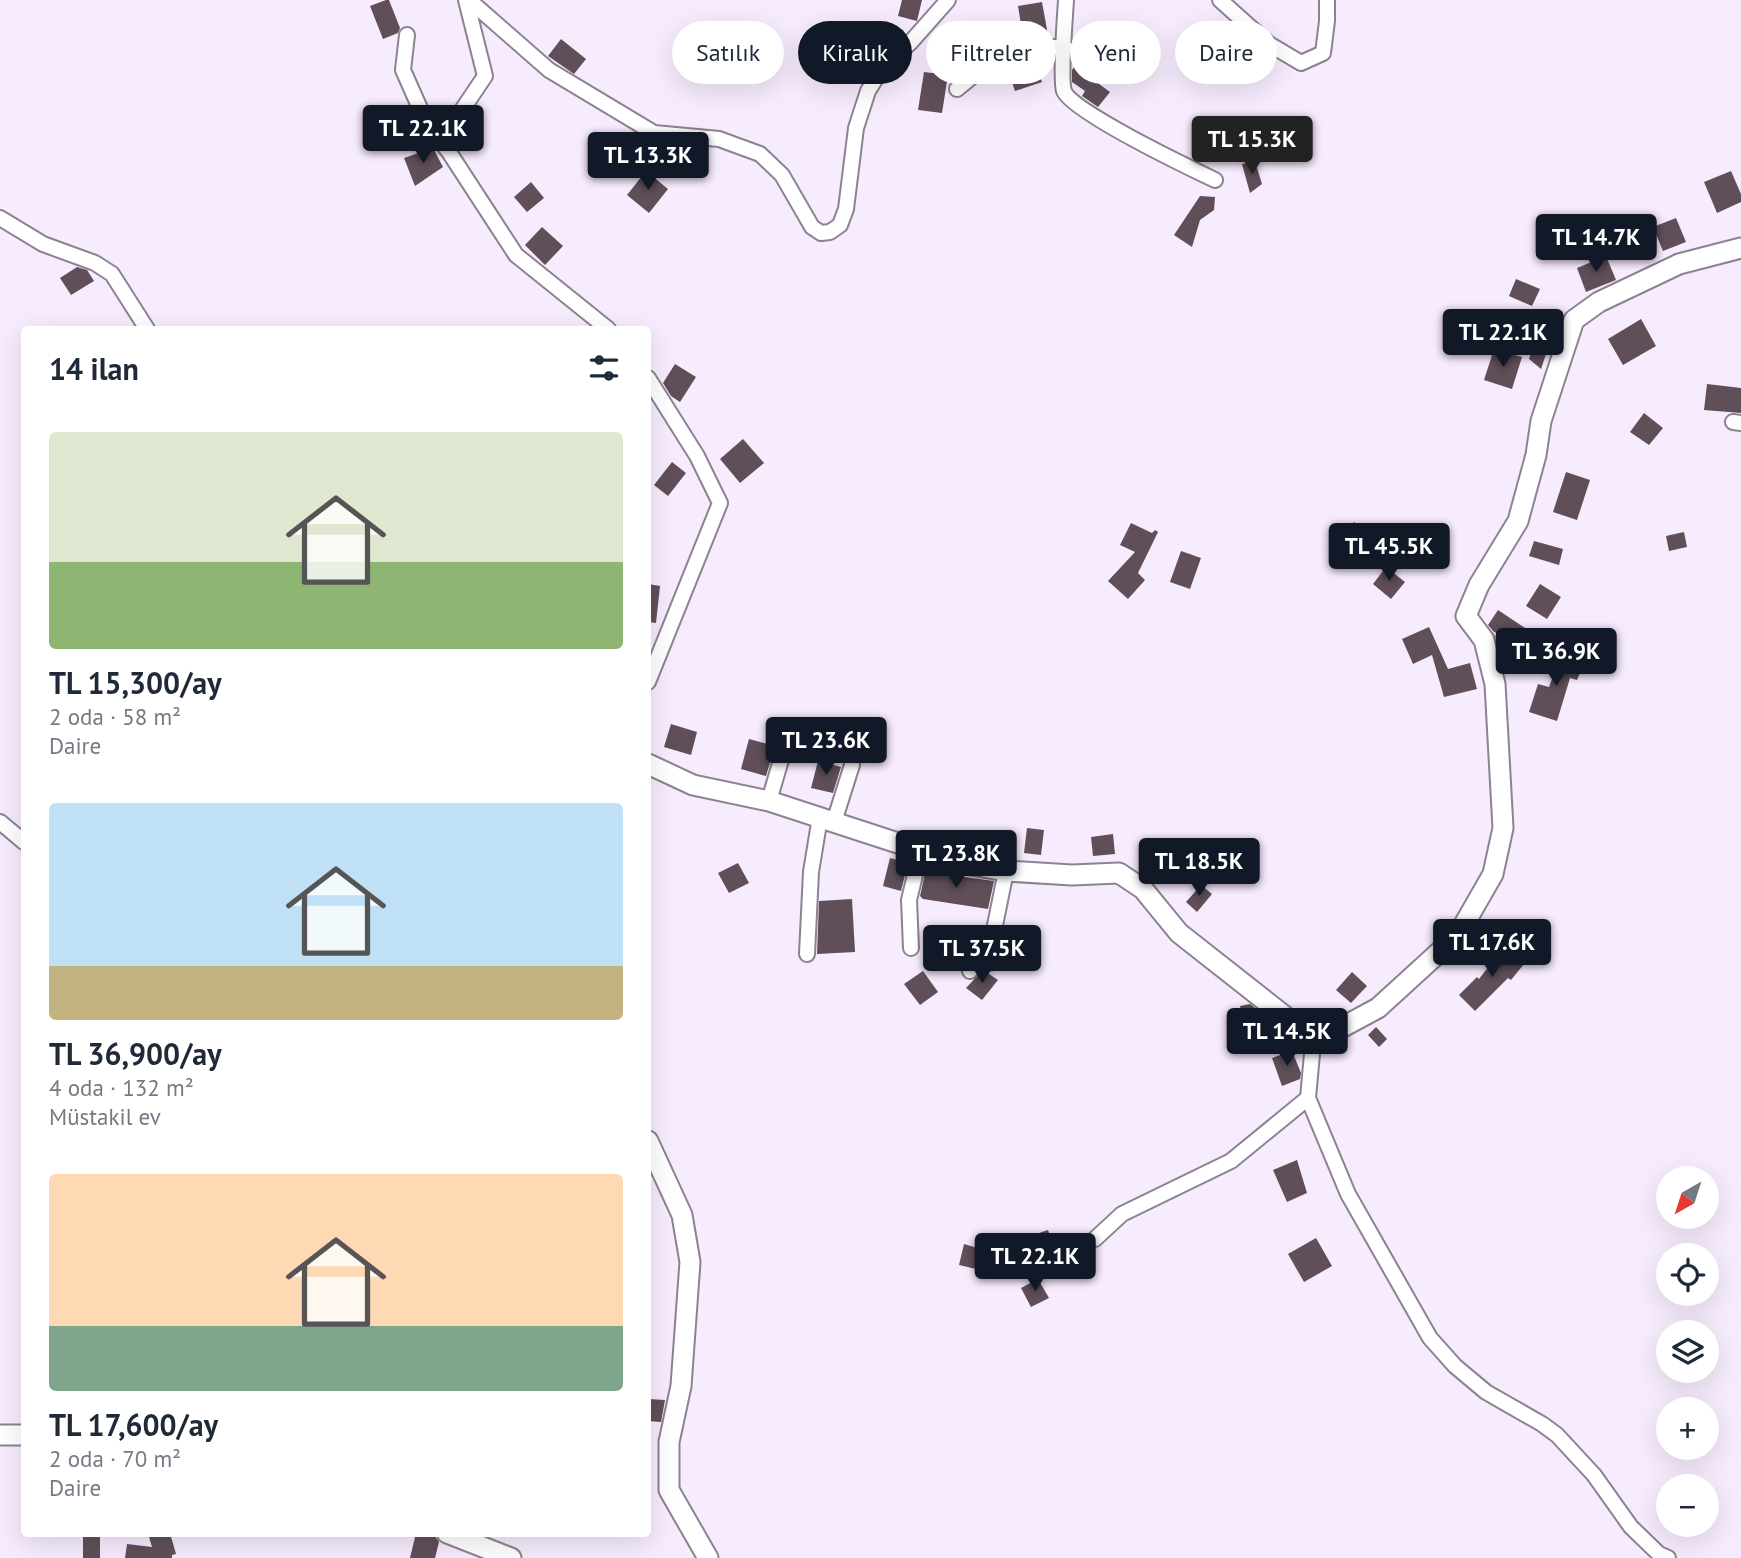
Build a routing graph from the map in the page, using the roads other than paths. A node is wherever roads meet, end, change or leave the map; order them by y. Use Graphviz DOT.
graph roads {
  1 [pos="468,0"];
  2 [pos="948,0"];
  3 [pos="1066,0"];
  4 [pos="1220,0"];
  5 [pos="1327,0"];
  6 [pos="407,35"];
  7 [pos="1065,47"];
  8 [pos="957,89"];
  9 [pos="449,152"];
  10 [pos="1215,180"];
  11 [pos="0,218"];
  12 [pos="1741,248"];
  13 [pos="145,326"];
  14 [pos="604,326"];
  15 [pos="651,383"];
  16 [pos="651,675"];
  17 [pos="788,736"];
  18 [pos="651,765"];
  19 [pos="852,765"];
  20 [pos="769,801"];
  21 [pos="827,819"];
  22 [pos="0,822"];
  23 [pos="21,840"];
  24 [pos="921,850"];
  25 [pos="1006,871"];
  26 [pos="911,948"];
  27 [pos="807,954"];
  28 [pos="970,971"];
  29 [pos="1313,1043"];
  30 [pos="1308,1098"];
  31 [pos="651,1148"];
  32 [pos="1095,1239"];
  33 [pos="0,1435"];
  34 [pos="21,1435"];
  35 [pos="457,1537"];
  36 [pos="511,1558"];
  37 [pos="708,1558"];
  38 [pos="1668,1558"];
  1 -- 2 [label="street"];
  1 -- 9 [label="street"];
  3 -- 7 [label="street"];
  4 -- 5 [label="street"];
  6 -- 9 [label="street"];
  7 -- 8 [label="street"];
  7 -- 10 [label="street"];
  9 -- 14 [label="street"];
  11 -- 13 [label="street"];
  12 -- 29 [label="street"];
  15 -- 16 [label="street"];
  17 -- 20 [label="street"];
  18 -- 20 [label="street"];
  19 -- 21 [label="street"];
  20 -- 21 [label="street"];
  21 -- 24 [label="street"];
  21 -- 27 [label="street"];
  22 -- 23 [label="street"];
  24 -- 25 [label="street"];
  24 -- 26 [label="street"];
  25 -- 28 [label="street"];
  25 -- 29 [label="street"];
  29 -- 30 [label="street"];
  30 -- 32 [label="street"];
  30 -- 38 [label="street"];
  31 -- 37 [label="street"];
  33 -- 34 [label="street"];
  35 -- 36 [label="street"];
}
